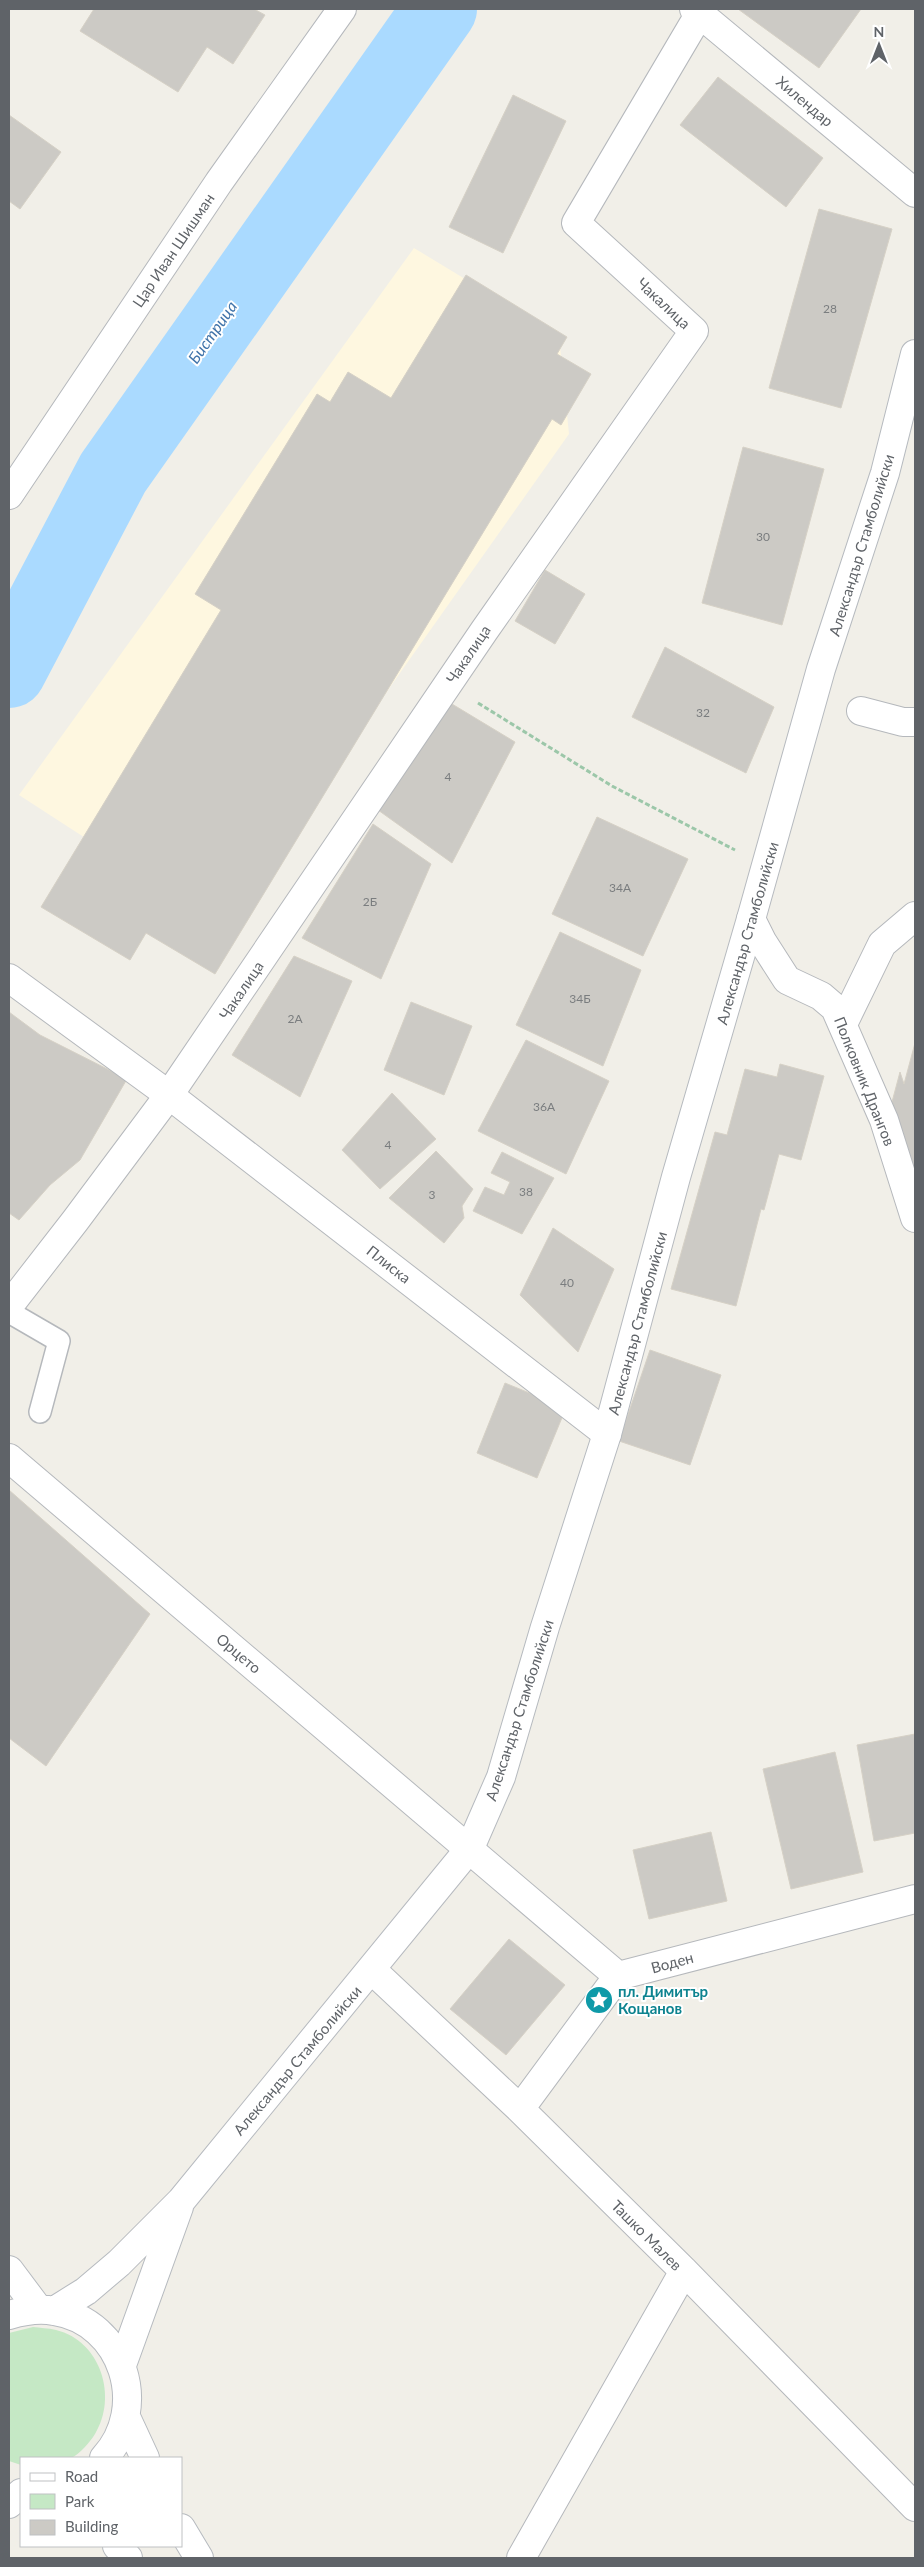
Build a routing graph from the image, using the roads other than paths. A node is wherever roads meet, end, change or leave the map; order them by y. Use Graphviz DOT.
graph roads {
  1 [pos="342,9"];
  2 [pos="697,11"];
  3 [pos="915,193"];
  4 [pos="915,354"];
  5 [pos="9,495"];
  6 [pos="861,711"];
  7 [pos="915,722"];
  8 [pos="915,916"];
  9 [pos="752,919"];
  10 [pos="9,978"];
  11 [pos="843,1024"];
  12 [pos="169,1094"];
  13 [pos="915,1218"];
  14 [pos="9,1306"];
  15 [pos="9,1312"];
  16 [pos="40,1412"];
  17 [pos="607,1434"];
  18 [pos="9,1458"];
  19 [pos="470,1848"];
  20 [pos="915,1899"];
  21 [pos="372,1970"];
  22 [pos="618,1976"];
  23 [pos="520,2109"];
  24 [pos="181,2201"];
  25 [pos="9,2270"];
  26 [pos="684,2272"];
  27 [pos="46,2310"];
  28 [pos="9,2315"];
  29 [pos="122,2365"];
  30 [pos="126,2417"];
  31 [pos="105,2457"];
  32 [pos="145,2457"];
  33 [pos="20,2494"];
  34 [pos="9,2504"];
  35 [pos="915,2507"];
  36 [pos="182,2530"];
  37 [pos="119,2547"];
  38 [pos="128,2558"];
  39 [pos="199,2558"];
  40 [pos="521,2558"];
  1 -- 5 [label="street, Цар Иван Шишман"];
  2 -- 3 [label="street, Хилендар"];
  2 -- 12 [label="street, Чакалица"];
  4 -- 9 [label="street, Александър Стамболийски"];
  6 -- 7 [label="street"];
  8 -- 11 [label="street"];
  9 -- 11 [label="street, Полковник Дрангов"];
  9 -- 17 [label="street, Александър Стамболийски"];
  10 -- 12 [label="street, Плиска"];
  11 -- 13 [label="street, Полковник Дрангов"];
  12 -- 14 [label="street, Чакалица"];
  12 -- 17 [label="street, Плиска"];
  15 -- 16 [label="lane"];
  17 -- 19 [label="street, Александър Стамболийски"];
  18 -- 19 [label="street, Орцето"];
  19 -- 21 [label="street, Александър Стамболийски"];
  19 -- 22 [label="street"];
  20 -- 22 [label="street, Воден"];
  21 -- 23 [label="street, Ташко Малев"];
  21 -- 24 [label="street, Александър Стамболийски"];
  22 -- 23 [label="street"];
  23 -- 26 [label="street, Ташко Малев"];
  24 -- 27 [label="street, Александър Стамболийски"];
  24 -- 29 [label="street, Александър Стамболийски"];
  25 -- 27 [label="street"];
  26 -- 35 [label="street, Ташко Малев"];
  26 -- 40 [label="street"];
  27 -- 28 [label="street"];
  27 -- 29 [label="street"];
  29 -- 30 [label="street"];
  30 -- 31 [label="street"];
  30 -- 32 [label="street"];
  33 -- 34 [label="street"];
  36 -- 39 [label="street"];
  37 -- 38 [label="street"];
}
